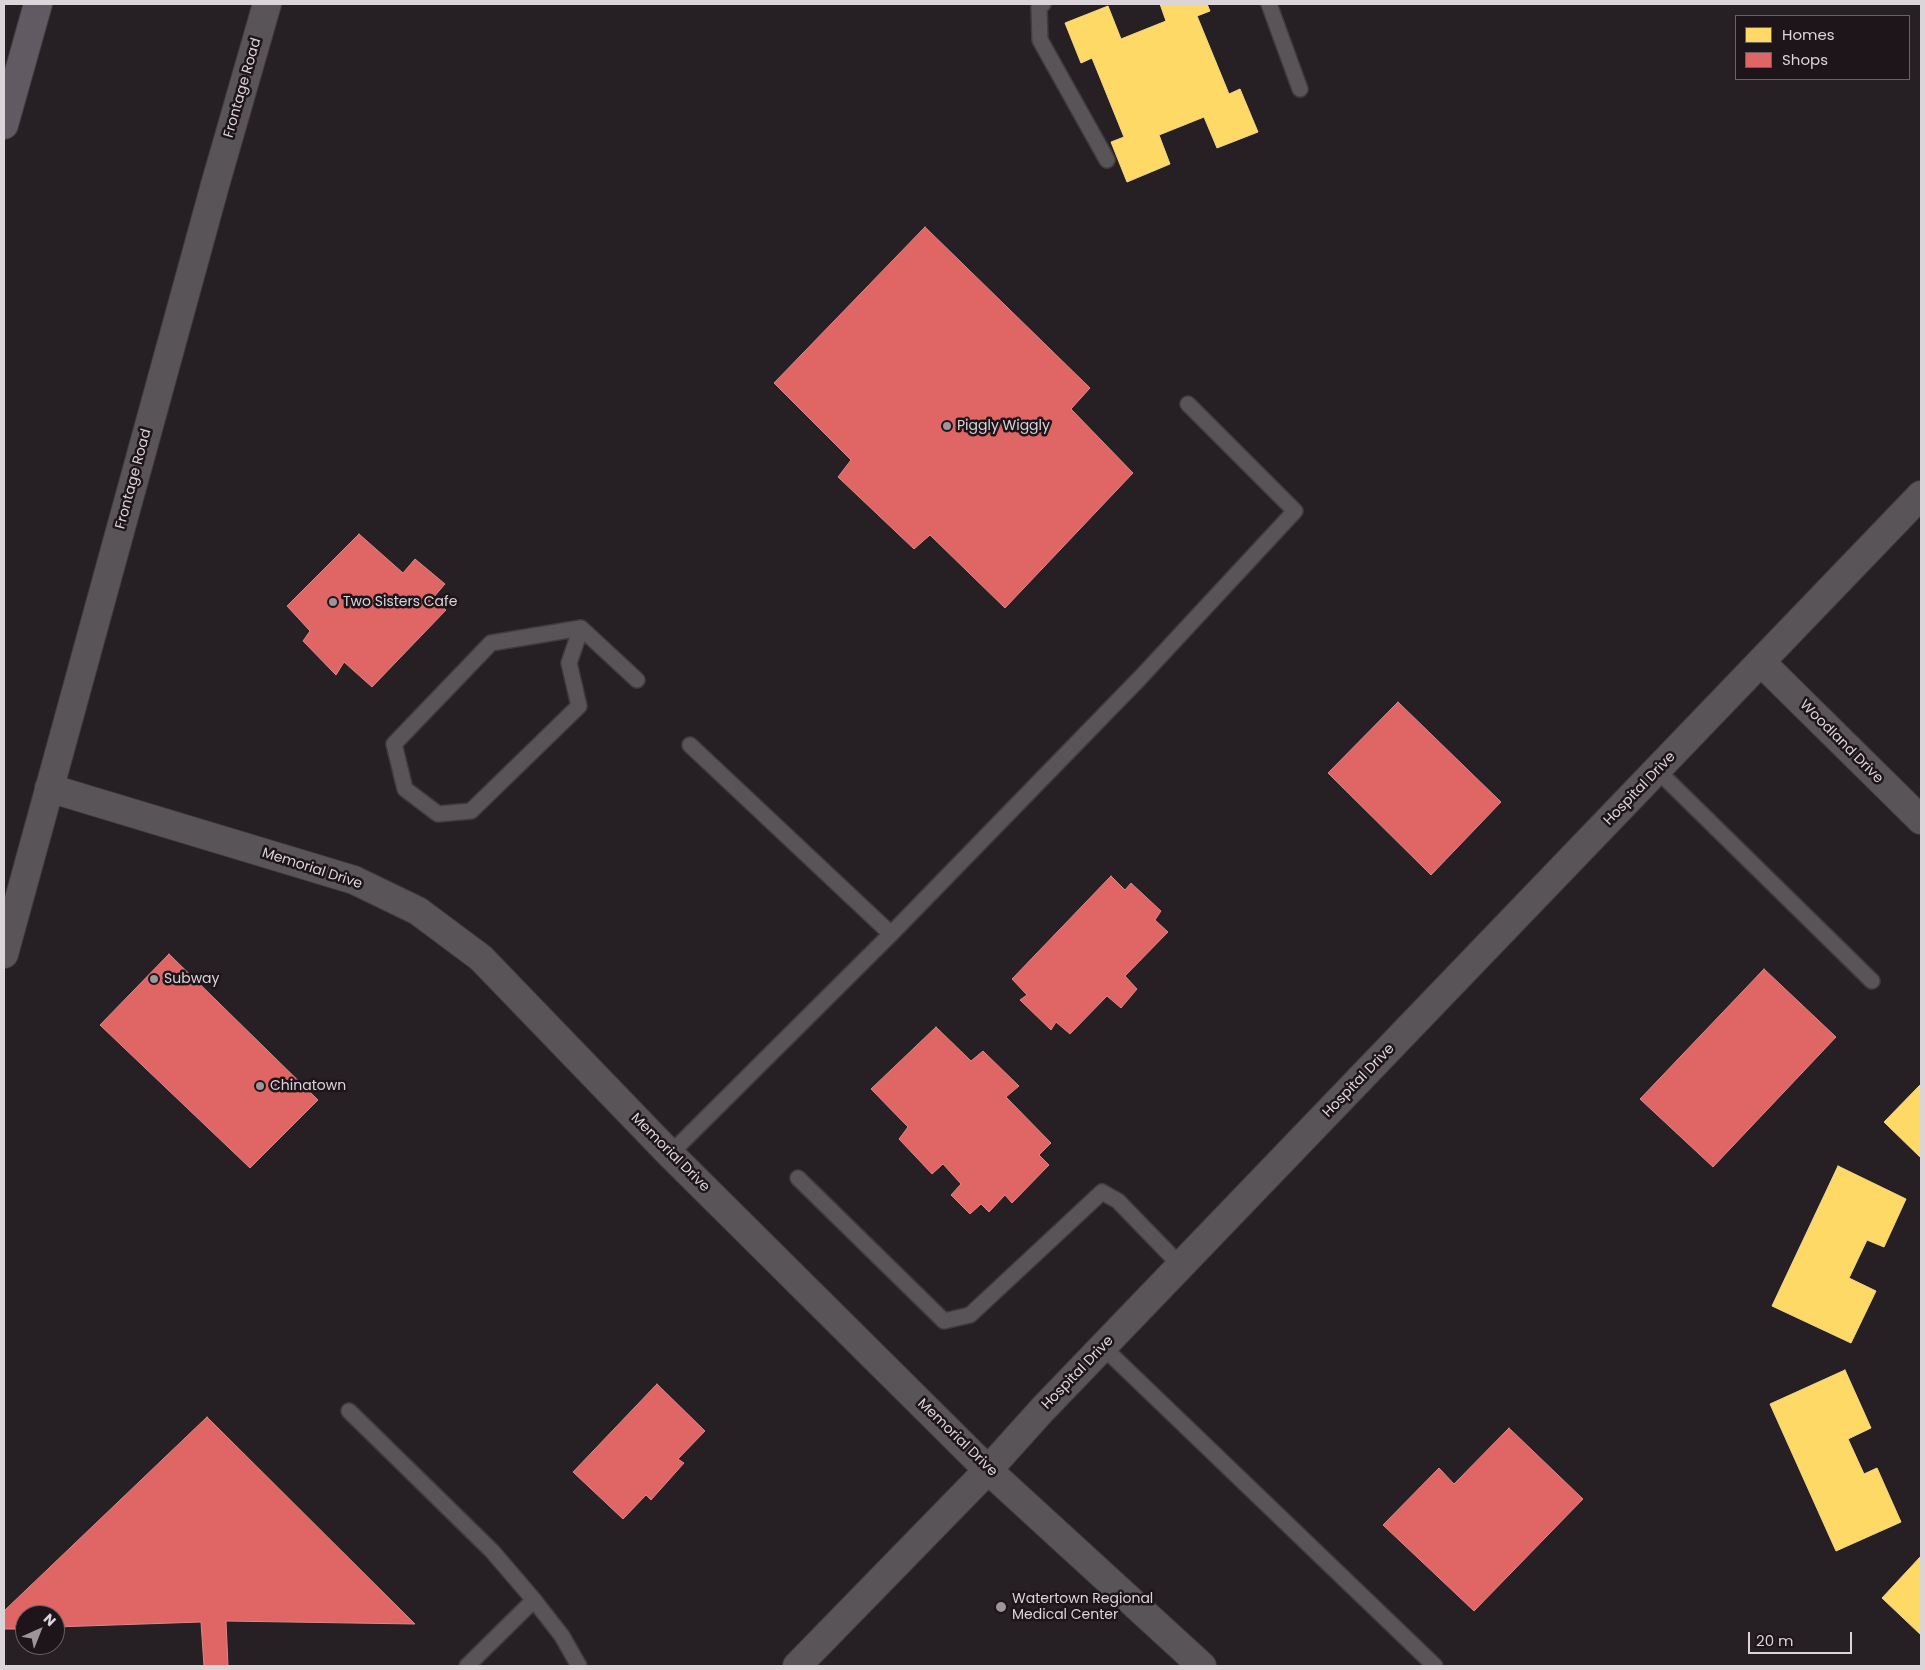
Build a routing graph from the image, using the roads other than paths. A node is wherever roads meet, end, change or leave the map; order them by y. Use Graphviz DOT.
graph roads {
  1 [pos="38,4"];
  2 [pos="267,4"];
  3 [pos="1043,4"];
  4 [pos="1269,4"];
  5 [pos="1300,89"];
  6 [pos="4,125"];
  7 [pos="1107,160"];
  8 [pos="1188,404"];
  9 [pos="1921,496"];
  10 [pos="581,628"];
  11 [pos="1762,663"];
  12 [pos="636,680"];
  13 [pos="690,745"];
  14 [pos="1658,771"];
  15 [pos="49,788"];
  16 [pos="1921,820"];
  17 [pos="890,934"];
  18 [pos="4,954"];
  19 [pos="1872,981"];
  20 [pos="670,1154"];
  21 [pos="798,1178"];
  22 [pos="1181,1266"];
  23 [pos="1103,1347"];
  24 [pos="349,1412"];
  25 [pos="988,1470"];
  26 [pos="534,1600"];
  27 [pos="466,1666"];
  28 [pos="579,1666"];
  29 [pos="797,1666"];
  30 [pos="1202,1666"];
  31 [pos="1435,1666"];
  1 -- 6 [label="highway"];
  2 -- 15 [label="street, Frontage Road"];
  3 -- 7 [label="lane"];
  4 -- 5 [label="lane"];
  8 -- 17 [label="lane"];
  9 -- 11 [label="street, Hospital Drive"];
  10 -- 10 [label="lane"];
  10 -- 12 [label="lane"];
  11 -- 14 [label="street, Hospital Drive"];
  11 -- 16 [label="street, Woodland Drive"];
  13 -- 17 [label="lane"];
  14 -- 19 [label="lane"];
  14 -- 22 [label="street, Hospital Drive"];
  15 -- 18 [label="street, Frontage Road"];
  15 -- 20 [label="street, Memorial Drive"];
  17 -- 20 [label="lane"];
  20 -- 25 [label="street, Memorial Drive"];
  21 -- 22 [label="lane"];
  22 -- 23 [label="street, Hospital Drive"];
  23 -- 25 [label="street, Hospital Drive"];
  23 -- 31 [label="lane"];
  24 -- 26 [label="lane"];
  25 -- 29 [label="street, Hospital Drive"];
  25 -- 30 [label="street, Memorial Drive"];
  26 -- 27 [label="lane"];
  26 -- 28 [label="lane"];
}
